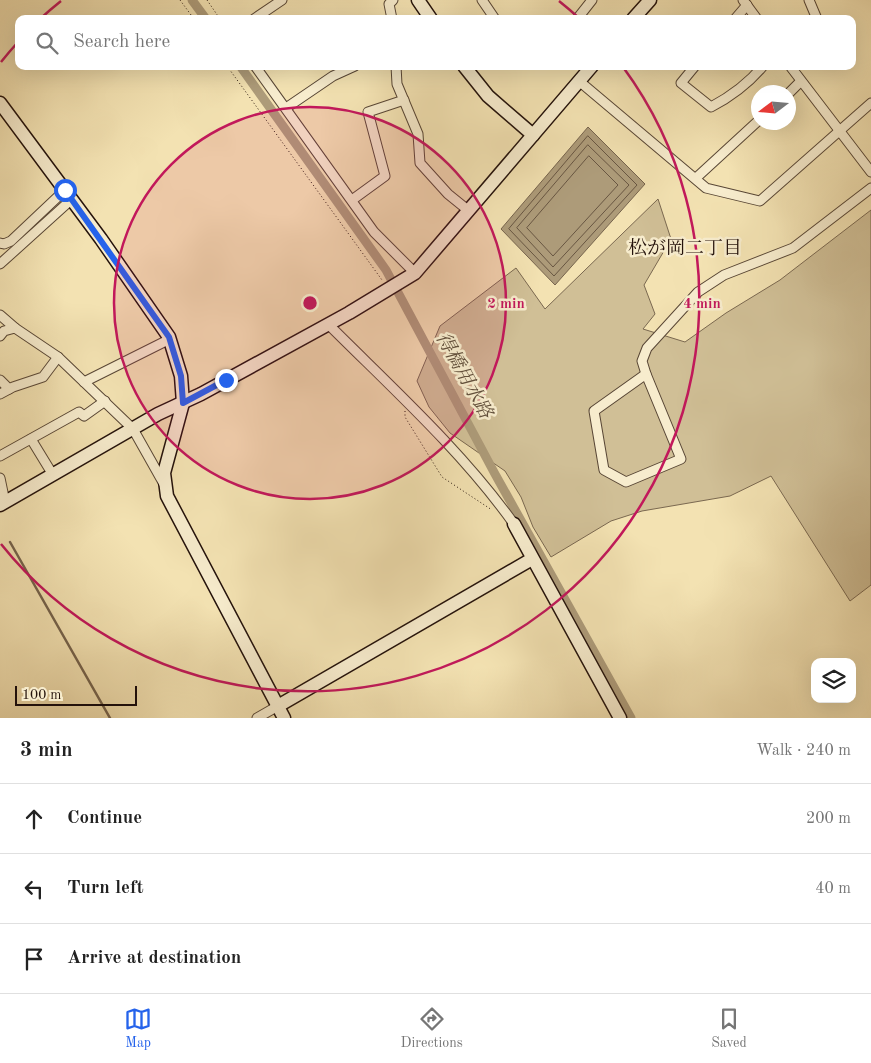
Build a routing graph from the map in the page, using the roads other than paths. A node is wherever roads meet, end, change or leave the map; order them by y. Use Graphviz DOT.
graph roads {
  1 [pos="282,0"];
  2 [pos="393,0"];
  3 [pos="418,0"];
  4 [pos="482,0"];
  5 [pos="592,0"];
  6 [pos="650,0"];
  7 [pos="809,0"];
  8 [pos="745,2"];
  9 [pos="260,15"];
  10 [pos="391,15"];
  11 [pos="428,15"];
  12 [pos="493,15"];
  13 [pos="580,15"];
  14 [pos="637,15"];
  15 [pos="737,15"];
  16 [pos="754,15"];
  17 [pos="816,15"];
  18 [pos="258,70"];
  19 [pos="347,70"];
  20 [pos="396,70"];
  21 [pos="467,70"];
  22 [pos="589,70"];
  23 [pos="692,70"];
  24 [pos="760,70"];
  25 [pos="792,70"];
  26 [pos="579,81"];
  27 [pos="800,82"];
  28 [pos="796,86"];
  29 [pos="404,100"];
  30 [pos="0,103"];
  31 [pos="871,103"];
  32 [pos="286,108"];
  33 [pos="751,127"];
  34 [pos="840,130"];
  35 [pos="532,135"];
  36 [pos="871,172"];
  37 [pos="696,178"];
  38 [pos="871,188"];
  39 [pos="69,195"];
  40 [pos="352,200"];
  41 [pos="469,210"];
  42 [pos="0,243"];
  43 [pos="0,264"];
  44 [pos="414,273"];
  45 [pos="0,314"];
  46 [pos="328,324"];
  47 [pos="15,328"];
  48 [pos="0,336"];
  49 [pos="170,340"];
  50 [pos="58,357"];
  51 [pos="646,374"];
  52 [pos="0,380"];
  53 [pos="84,382"];
  54 [pos="9,389"];
  55 [pos="0,394"];
  56 [pos="105,401"];
  57 [pos="183,403"];
  58 [pos="133,429"];
  59 [pos="31,439"];
  60 [pos="0,456"];
  61 [pos="53,475"];
  62 [pos="0,478"];
  63 [pos="166,488"];
  64 [pos="3,503"];
  65 [pos="514,524"];
  66 [pos="532,559"];
  67 [pos="278,706"];
  68 [pos="257,718"];
  69 [pos="284,718"];
  70 [pos="620,718"];
  1 -- 9 [label="street"];
  2 -- 10 [label="street"];
  3 -- 11 [label="street"];
  4 -- 12 [label="street"];
  5 -- 13 [label="street"];
  6 -- 14 [label="street"];
  7 -- 17 [label="street"];
  8 -- 15 [label="street"];
  8 -- 16 [label="street"];
  18 -- 32 [label="street"];
  19 -- 32 [label="street"];
  20 -- 29 [label="street"];
  21 -- 35 [label="street"];
  22 -- 26 [label="street"];
  23 -- 24 [label="street"];
  25 -- 27 [label="street"];
  26 -- 35 [label="street"];
  26 -- 37 [label="street"];
  27 -- 28 [label="street"];
  27 -- 34 [label="street"];
  29 -- 40 [label="street"];
  29 -- 41 [label="street"];
  30 -- 39 [label="street"];
  31 -- 34 [label="street"];
  32 -- 40 [label="street"];
  33 -- 37 [label="street"];
  34 -- 36 [label="street"];
  34 -- 37 [label="street"];
  35 -- 41 [label="street"];
  38 -- 51 [label="street"];
  39 -- 42 [label="street"];
  39 -- 43 [label="street"];
  39 -- 49 [label="street"];
  40 -- 44 [label="street"];
  41 -- 44 [label="street"];
  44 -- 46 [label="street"];
  45 -- 47 [label="street"];
  46 -- 57 [label="street"];
  46 -- 65 [label="street"];
  47 -- 48 [label="street"];
  47 -- 50 [label="street"];
  49 -- 53 [label="street"];
  49 -- 57 [label="street"];
  50 -- 53 [label="street"];
  50 -- 54 [label="street"];
  51 -- 51 [label="street"];
  52 -- 54 [label="street"];
  53 -- 56 [label="street"];
  54 -- 55 [label="street"];
  56 -- 58 [label="street"];
  56 -- 59 [label="street"];
  57 -- 58 [label="street"];
  57 -- 63 [label="street"];
  58 -- 61 [label="street"];
  58 -- 63 [label="street"];
  59 -- 60 [label="street"];
  59 -- 61 [label="street"];
  61 -- 64 [label="street"];
  62 -- 64 [label="street"];
  63 -- 67 [label="street"];
  65 -- 66 [label="street"];
  66 -- 67 [label="street"];
  66 -- 70 [label="street"];
  67 -- 68 [label="street"];
  67 -- 69 [label="street"];
}
